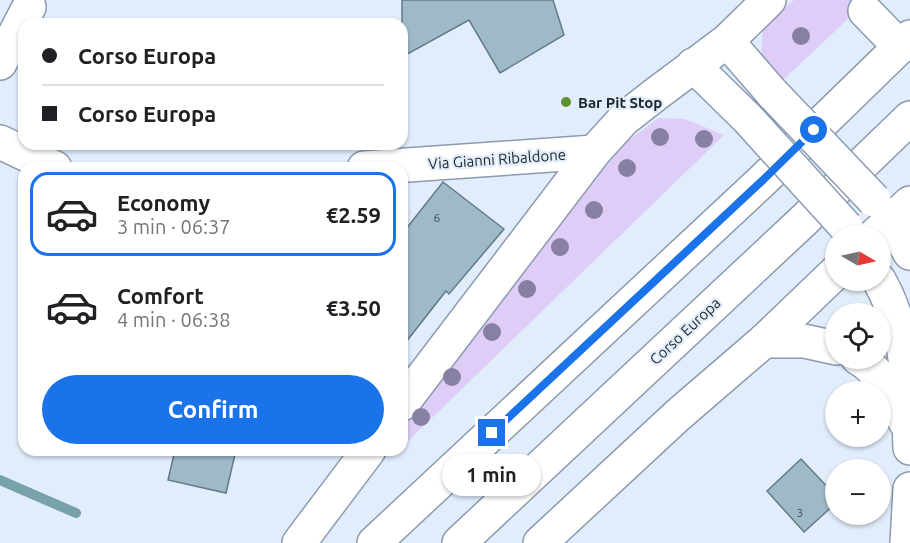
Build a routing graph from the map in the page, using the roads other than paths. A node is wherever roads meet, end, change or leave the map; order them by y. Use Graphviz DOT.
graph roads {
  1 [pos="769,0"];
  2 [pos="29,8"];
  3 [pos="865,11"];
  4 [pos="24,18"];
  5 [pos="18,29"];
  6 [pos="727,41"];
  7 [pos="905,42"];
  8 [pos="0,63"];
  9 [pos="693,66"];
  10 [pos="910,118"];
  11 [pos="0,120"];
  12 [pos="18,130"];
  13 [pos="0,142"];
  14 [pos="56,150"];
  15 [pos="594,152"];
  16 [pos="42,162"];
  17 [pos="76,162"];
  18 [pos="408,165"];
  19 [pos="875,220"];
  20 [pos="910,253"];
  21 [pos="825,283"];
  22 [pos="885,291"];
  23 [pos="764,341"];
  24 [pos="825,346"];
  25 [pos="870,369"];
  26 [pos="408,396"];
  27 [pos="909,437"];
  28 [pos="365,456"];
  29 [pos="910,489"];
  30 [pos="909,542"];
  31 [pos="299,543"];
  32 [pos="374,543"];
  33 [pos="459,543"];
  34 [pos="540,543"];
  1 -- 6 [label="main road"];
  2 -- 4 [label="main road"];
  3 -- 7 [label="main road"];
  5 -- 8 [label="main road"];
  6 -- 9 [label="main road"];
  6 -- 19 [label="main road, bridge"];
  7 -- 32 [label="main road"];
  9 -- 15 [label="main road"];
  9 -- 19 [label="main road, bridge"];
  10 -- 33 [label="main road, Corso Europa"];
  11 -- 12 [label="main road"];
  13 -- 16 [label="main road"];
  14 -- 17 [label="main road"];
  15 -- 18 [label="main road, Via Gianni Ribaldone"];
  15 -- 26 [label="main road"];
  19 -- 20 [label="main road"];
  21 -- 23 [label="main road"];
  22 -- 27 [label="main road"];
  23 -- 24 [label="main road"];
  23 -- 34 [label="main road"];
  25 -- 27 [label="main road"];
  28 -- 31 [label="main road"];
  29 -- 30 [label="main road"];
}
